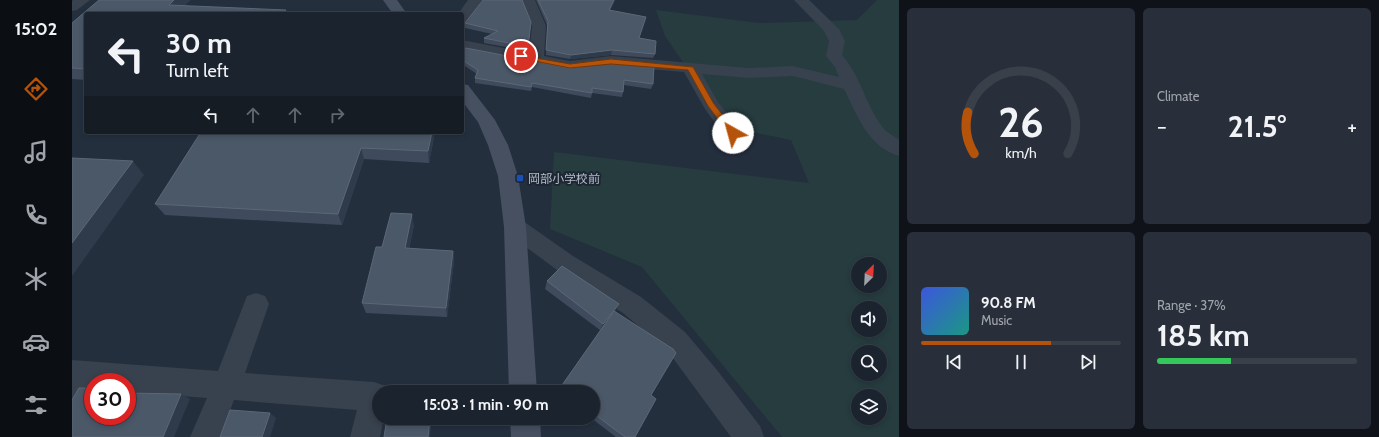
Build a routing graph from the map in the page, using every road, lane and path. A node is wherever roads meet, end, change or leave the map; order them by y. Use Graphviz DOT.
graph roads {
  1 [pos="83,0"];
  2 [pos="390,0"];
  3 [pos="475,0"];
  4 [pos="528,0"];
  5 [pos="801,0"];
  6 [pos="72,7"];
  7 [pos="399,12"];
  8 [pos="464,16"];
  9 [pos="464,46"];
  10 [pos="536,59"];
  11 [pos="690,68"];
  12 [pos="851,85"];
  13 [pos="464,92"];
  14 [pos="738,140"];
  15 [pos="899,149"];
  16 [pos="515,227"];
  17 [pos="256,304"];
  18 [pos="76,381"];
  19 [pos="523,385"];
  20 [pos="226,386"];
  21 [pos="372,396"];
  22 [pos="372,411"];
  23 [pos="525,425"];
  24 [pos="205,437"];
  25 [pos="365,437"];
  26 [pos="526,437"];
  27 [pos="749,437"];
  1 -- 6 [label="street"];
  2 -- 7 [label="street"];
  3 -- 8 [label="street"];
  4 -- 10 [label="street"];
  5 -- 12 [label="street"];
  9 -- 10 [label="street"];
  10 -- 11 [label="street"];
  11 -- 12 [label="street"];
  11 -- 14 [label="street"];
  12 -- 15 [label="street"];
  13 -- 16 [label="street"];
  16 -- 19 [label="street"];
  16 -- 27 [label="street"];
  17 -- 20 [label="street"];
  18 -- 20 [label="street"];
  20 -- 21 [label="street"];
  20 -- 24 [label="street"];
  22 -- 25 [label="street"];
  23 -- 26 [label="street"];
}
